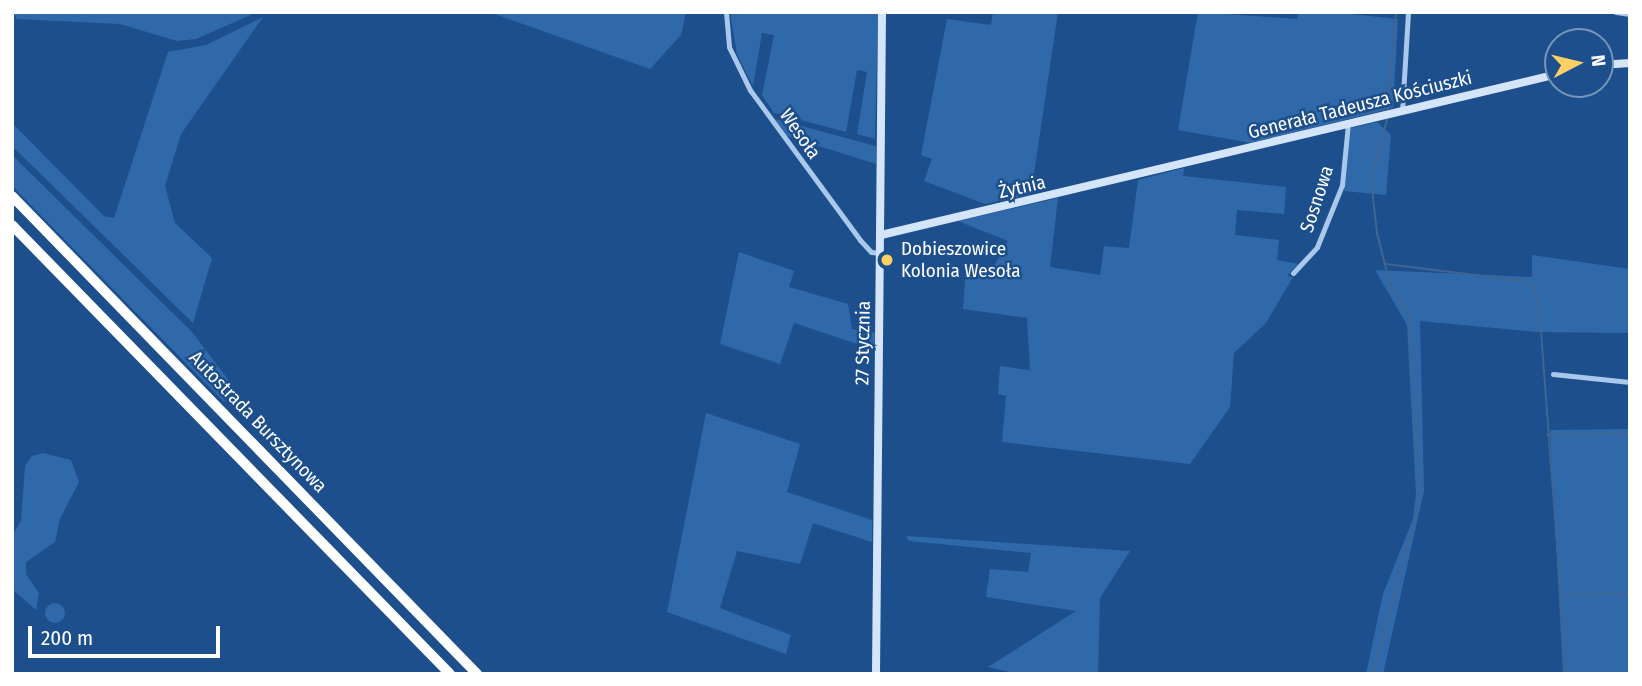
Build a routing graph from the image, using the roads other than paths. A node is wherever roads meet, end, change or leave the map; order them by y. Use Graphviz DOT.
graph roads {
  1 [pos="726,12"];
  2 [pos="882,12"];
  3 [pos="1408,12"];
  4 [pos="1616,12"];
  5 [pos="1630,13"];
  6 [pos="1544,77"];
  7 [pos="1402,111"];
  8 [pos="1348,124"];
  9 [pos="1170,167"];
  10 [pos="12,196"];
  11 [pos="12,225"];
  12 [pos="881,235"];
  13 [pos="881,253"];
  14 [pos="1293,273"];
  15 [pos="1553,374"];
  16 [pos="1630,382"];
  17 [pos="450,674"];
  18 [pos="477,674"];
  19 [pos="876,674"];
  1 -- 13 [label="street, Wesoła"];
  2 -- 12 [label="street, 27 Stycznia"];
  3 -- 7 [label="street"];
  4 -- 5 [label="street"];
  6 -- 7 [label="street, Generała Tadeusza Kościuszki"];
  7 -- 8 [label="street, Generała Tadeusza Kościuszki"];
  8 -- 9 [label="street, Generała Tadeusza Kościuszki"];
  8 -- 14 [label="street, Sosnowa"];
  9 -- 12 [label="street, Żytnia"];
  10 -- 18 [label="highway, Autostrada Bursztynowa"];
  11 -- 17 [label="highway, Autostrada Bursztynowa"];
  12 -- 13 [label="street, 27 Stycznia"];
  13 -- 19 [label="street, 27 Stycznia"];
  15 -- 16 [label="street"];
}
